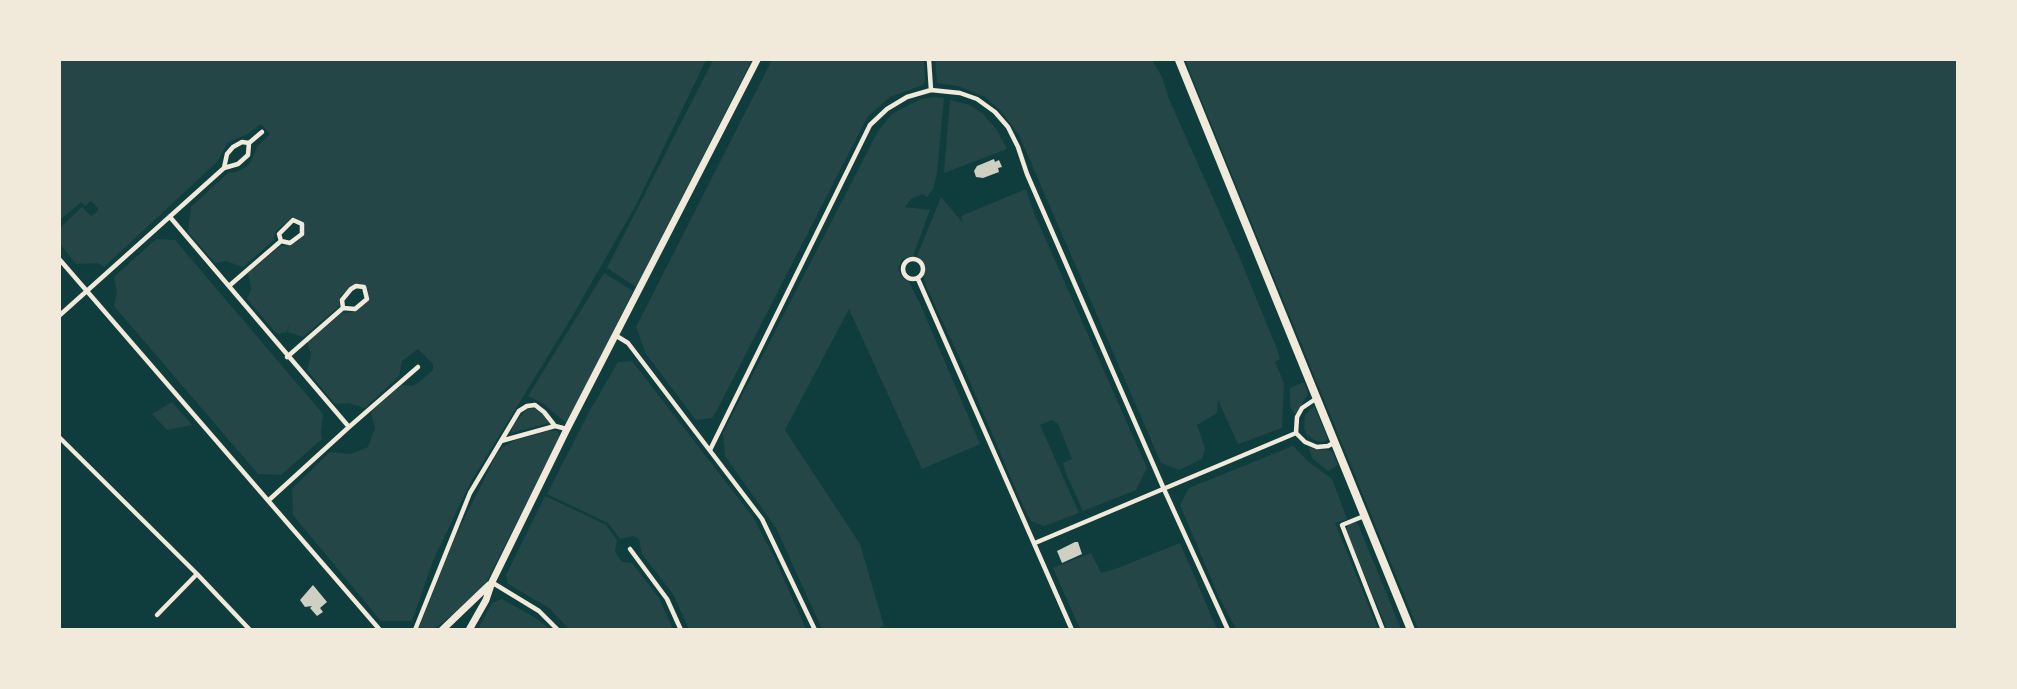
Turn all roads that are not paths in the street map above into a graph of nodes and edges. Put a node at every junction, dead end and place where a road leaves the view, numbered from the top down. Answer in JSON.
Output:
{"nodes":[{"id":1,"x":757,"y":60,"type":"edge"},
{"id":2,"x":929,"y":60,"type":"edge"},
{"id":3,"x":1179,"y":60,"type":"edge"},
{"id":4,"x":930,"y":90,"type":"junction"},
{"id":5,"x":262,"y":132,"type":"dead end"},
{"id":6,"x":249,"y":143,"type":"junction"},
{"id":7,"x":224,"y":168,"type":"junction"},
{"id":8,"x":170,"y":217,"type":"junction"},
{"id":9,"x":281,"y":241,"type":"junction"},
{"id":10,"x":60,"y":260,"type":"edge"},
{"id":11,"x":918,"y":279,"type":"junction"},
{"id":12,"x":229,"y":286,"type":"junction"},
{"id":13,"x":87,"y":292,"type":"junction"},
{"id":14,"x":343,"y":308,"type":"junction"},
{"id":15,"x":60,"y":315,"type":"edge"},
{"id":16,"x":615,"y":335,"type":"junction"},
{"id":17,"x":287,"y":357,"type":"junction"},
{"id":18,"x":418,"y":368,"type":"dead end"},
{"id":19,"x":1317,"y":398,"type":"junction"},
{"id":20,"x":349,"y":426,"type":"junction"},
{"id":21,"x":555,"y":426,"type":"junction"},
{"id":22,"x":566,"y":429,"type":"junction"},
{"id":23,"x":1296,"y":433,"type":"junction"},
{"id":24,"x":60,"y":438,"type":"edge"},
{"id":25,"x":500,"y":441,"type":"junction"},
{"id":26,"x":1336,"y":442,"type":"junction"},
{"id":27,"x":710,"y":450,"type":"junction"},
{"id":28,"x":1163,"y":487,"type":"junction"},
{"id":29,"x":269,"y":500,"type":"junction"},
{"id":30,"x":1364,"y":516,"type":"junction"},
{"id":31,"x":1035,"y":543,"type":"junction"},
{"id":32,"x":630,"y":549,"type":"dead end"},
{"id":33,"x":197,"y":574,"type":"junction"},
{"id":34,"x":492,"y":582,"type":"junction"},
{"id":35,"x":157,"y":615,"type":"dead end"},
{"id":36,"x":250,"y":629,"type":"edge"},
{"id":37,"x":380,"y":629,"type":"edge"},
{"id":38,"x":415,"y":629,"type":"edge"},
{"id":39,"x":442,"y":629,"type":"edge"},
{"id":40,"x":469,"y":629,"type":"edge"},
{"id":41,"x":558,"y":629,"type":"edge"},
{"id":42,"x":681,"y":629,"type":"edge"},
{"id":43,"x":815,"y":629,"type":"edge"},
{"id":44,"x":1072,"y":629,"type":"edge"},
{"id":45,"x":1228,"y":629,"type":"edge"},
{"id":46,"x":1383,"y":629,"type":"edge"},
{"id":47,"x":1411,"y":629,"type":"edge"}],
"edges":[{"from":1,"to":16,"type":"main road"},
{"from":2,"to":4,"type":"street"},
{"from":3,"to":19,"type":"highway"},
{"from":4,"to":27,"type":"street"},
{"from":4,"to":28,"type":"street"},
{"from":5,"to":6,"type":"street"},
{"from":6,"to":7,"type":"street"},
{"from":6,"to":7,"type":"street"},
{"from":7,"to":8,"type":"street"},
{"from":8,"to":12,"type":"street"},
{"from":8,"to":13,"type":"street"},
{"from":9,"to":9,"type":"street"},
{"from":9,"to":12,"type":"street"},
{"from":10,"to":13,"type":"street"},
{"from":11,"to":11,"type":"street"},
{"from":11,"to":31,"type":"street"},
{"from":12,"to":17,"type":"street"},
{"from":13,"to":15,"type":"street"},
{"from":13,"to":29,"type":"street"},
{"from":14,"to":14,"type":"street"},
{"from":14,"to":17,"type":"street"},
{"from":16,"to":22,"type":"main road"},
{"from":16,"to":27,"type":"street"},
{"from":17,"to":20,"type":"street"},
{"from":18,"to":20,"type":"street"},
{"from":19,"to":23,"type":"street"},
{"from":19,"to":26,"type":"highway"},
{"from":20,"to":29,"type":"street"},
{"from":21,"to":22,"type":"street"},
{"from":21,"to":25,"type":"street"},
{"from":21,"to":25,"type":"street"},
{"from":22,"to":34,"type":"main road"},
{"from":23,"to":26,"type":"street"},
{"from":23,"to":28,"type":"street"},
{"from":24,"to":33,"type":"street"},
{"from":25,"to":38,"type":"street"},
{"from":26,"to":30,"type":"highway"},
{"from":27,"to":43,"type":"street"},
{"from":28,"to":31,"type":"street"},
{"from":28,"to":45,"type":"street"},
{"from":29,"to":37,"type":"street"},
{"from":30,"to":46,"type":"street"},
{"from":30,"to":47,"type":"highway"},
{"from":31,"to":44,"type":"street"},
{"from":32,"to":42,"type":"street"},
{"from":33,"to":35,"type":"street"},
{"from":33,"to":36,"type":"street"},
{"from":34,"to":39,"type":"main road"},
{"from":34,"to":40,"type":"main road"},
{"from":34,"to":41,"type":"street"}]}
